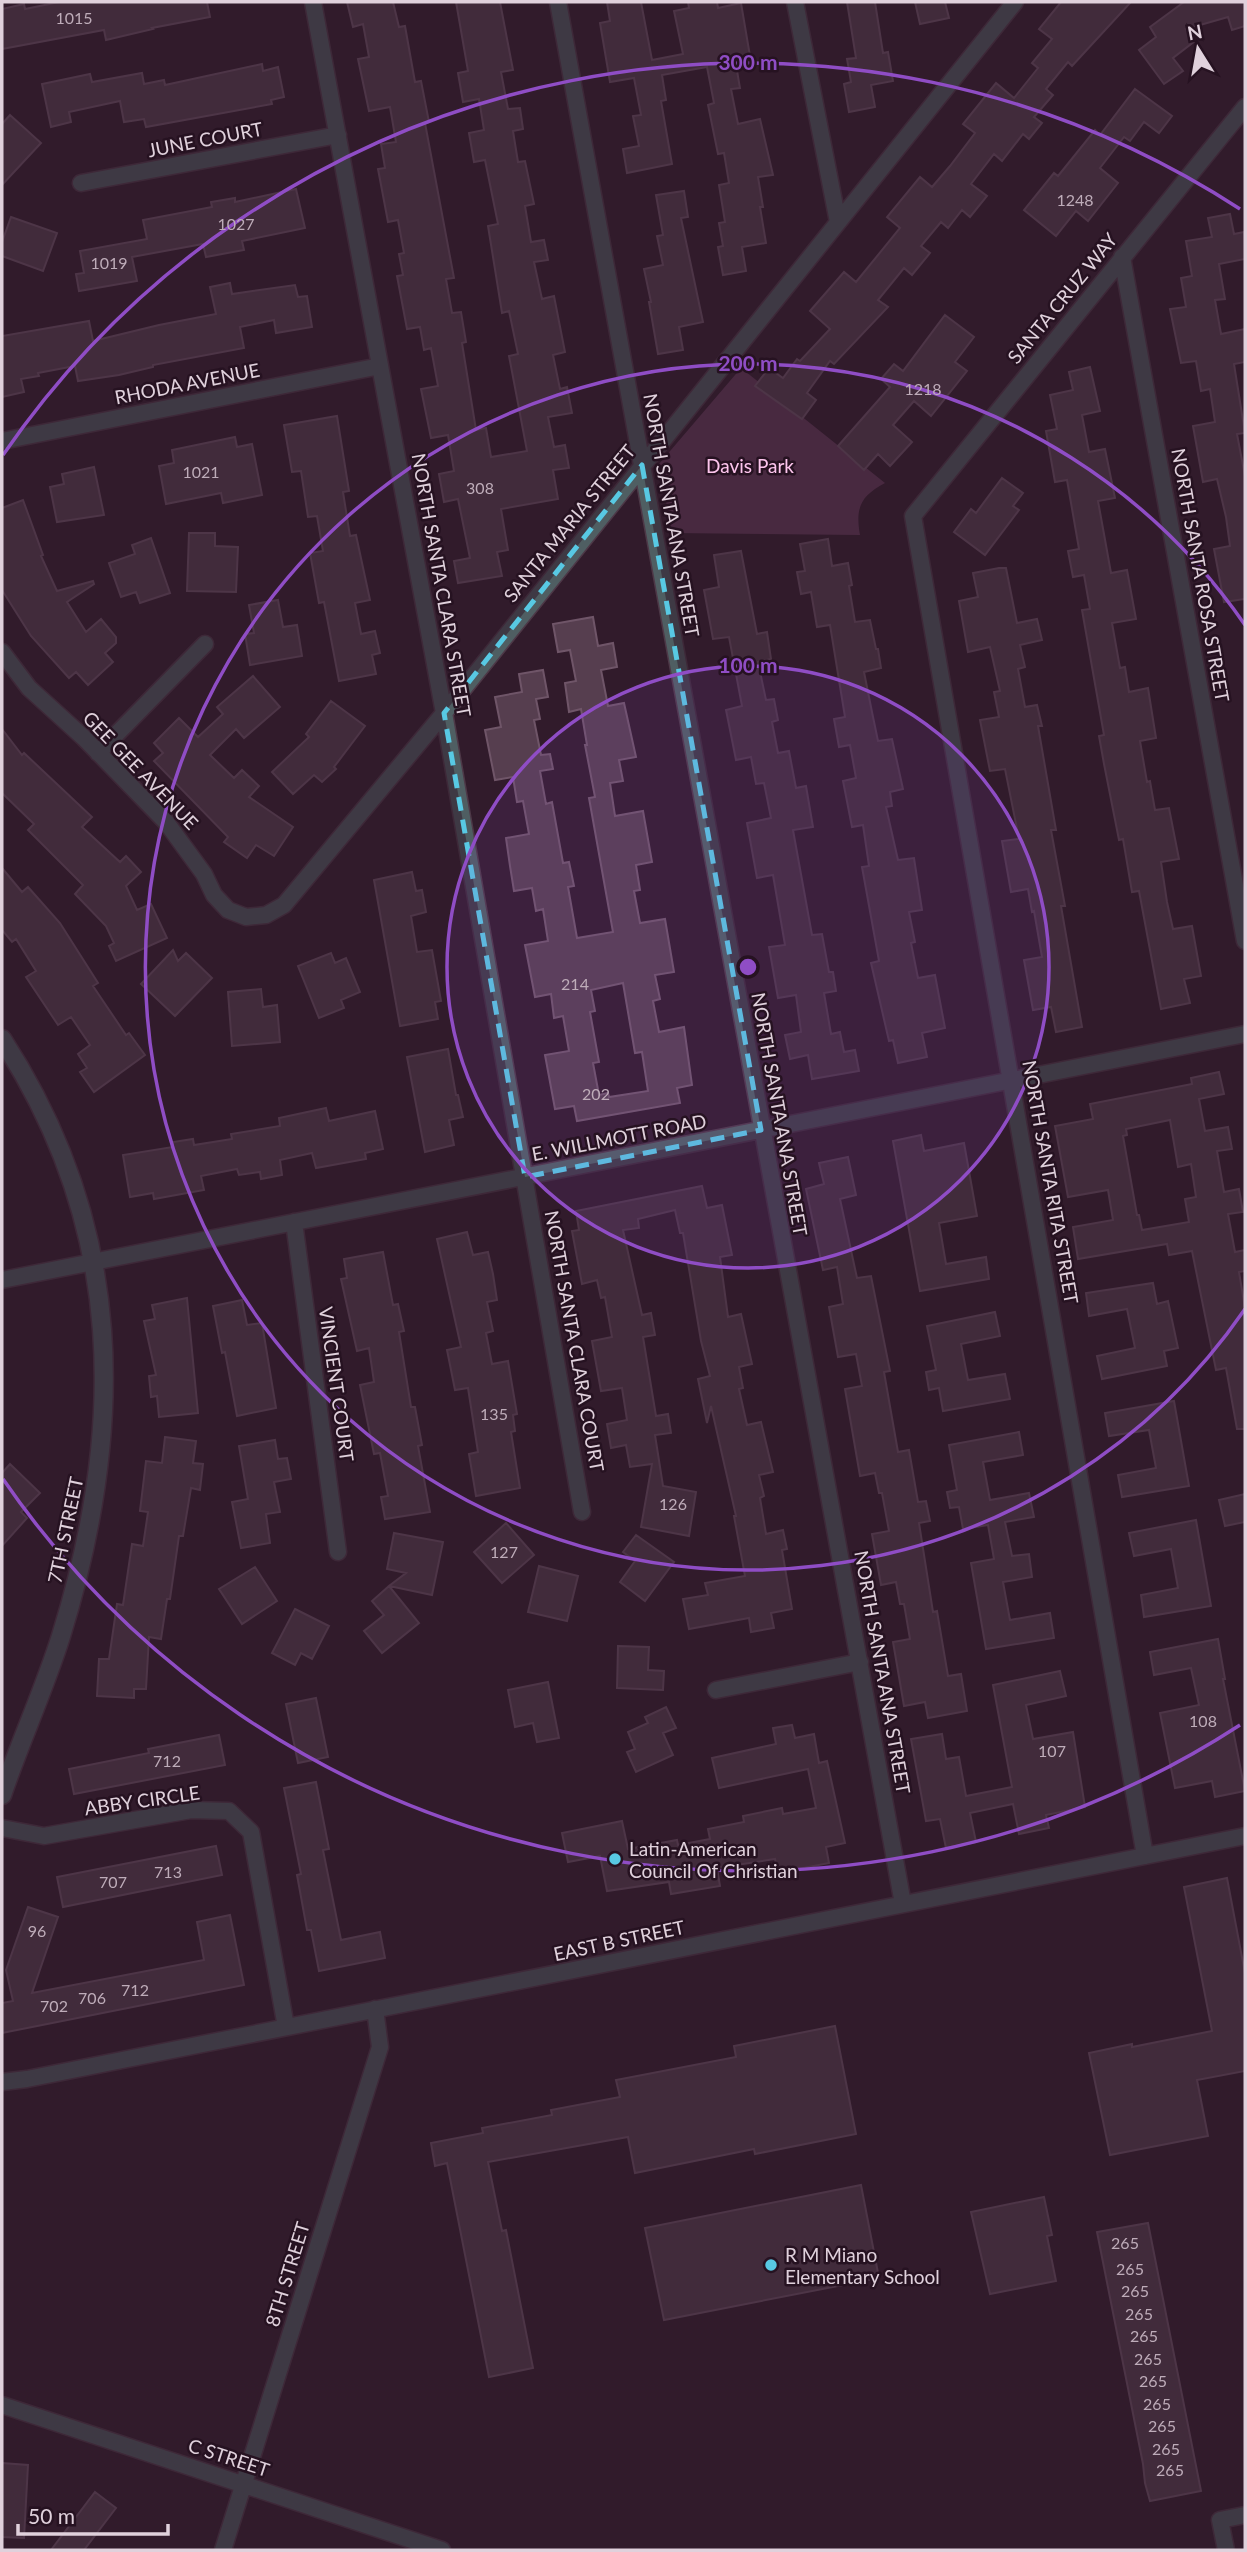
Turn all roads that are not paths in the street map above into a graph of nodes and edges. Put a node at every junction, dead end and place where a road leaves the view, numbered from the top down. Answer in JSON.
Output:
{"nodes":[{"id":1,"x":313,"y":2,"type":"edge"},
{"id":2,"x":558,"y":2,"type":"edge"},
{"id":3,"x":795,"y":2,"type":"edge"},
{"id":4,"x":1015,"y":2,"type":"edge"},
{"id":5,"x":1245,"y":107,"type":"edge"},
{"id":6,"x":338,"y":135,"type":"junction"},
{"id":7,"x":80,"y":183,"type":"dead end"},
{"id":8,"x":838,"y":222,"type":"junction"},
{"id":9,"x":1122,"y":257,"type":"junction"},
{"id":10,"x":380,"y":366,"type":"junction"},
{"id":11,"x":2,"y":441,"type":"edge"},
{"id":12,"x":642,"y":466,"type":"junction"},
{"id":13,"x":913,"y":516,"type":"joint"},
{"id":14,"x":205,"y":644,"type":"dead end"},
{"id":15,"x":2,"y":652,"type":"edge"},
{"id":16,"x":444,"y":713,"type":"junction"},
{"id":17,"x":98,"y":753,"type":"junction"},
{"id":18,"x":246,"y":918,"type":"joint"},
{"id":19,"x":1245,"y":941,"type":"edge"},
{"id":20,"x":1245,"y":1034,"type":"edge"},
{"id":21,"x":2,"y":1039,"type":"edge"},
{"id":22,"x":1012,"y":1080,"type":"junction"},
{"id":23,"x":761,"y":1130,"type":"junction"},
{"id":24,"x":525,"y":1177,"type":"junction"},
{"id":25,"x":293,"y":1222,"type":"junction"},
{"id":26,"x":93,"y":1262,"type":"junction"},
{"id":27,"x":2,"y":1280,"type":"edge"},
{"id":28,"x":582,"y":1512,"type":"dead end"},
{"id":29,"x":338,"y":1552,"type":"dead end"},
{"id":30,"x":860,"y":1662,"type":"junction"},
{"id":31,"x":716,"y":1690,"type":"dead end"},
{"id":32,"x":2,"y":1795,"type":"edge"},
{"id":33,"x":2,"y":1828,"type":"edge"},
{"id":34,"x":1245,"y":1836,"type":"edge"},
{"id":35,"x":1145,"y":1856,"type":"junction"},
{"id":36,"x":903,"y":1903,"type":"junction"},
{"id":37,"x":375,"y":2009,"type":"junction"},
{"id":38,"x":286,"y":2026,"type":"junction"},
{"id":39,"x":2,"y":2082,"type":"edge"},
{"id":40,"x":2,"y":2405,"type":"edge"},
{"id":41,"x":244,"y":2484,"type":"junction"},
{"id":42,"x":1245,"y":2515,"type":"edge"},
{"id":43,"x":223,"y":2550,"type":"edge"},
{"id":44,"x":442,"y":2550,"type":"edge"},
{"id":45,"x":1226,"y":2550,"type":"edge"}],
"edges":[{"from":1,"to":6,"type":"street","name":"NORTH SANTA CLARA STREET"},
{"from":2,"to":12,"type":"street","name":"NORTH SANTA ANA STREET"},
{"from":3,"to":8,"type":"street"},
{"from":4,"to":8,"type":"street","name":"SANTA MARIA STREET"},
{"from":5,"to":9,"type":"street","name":"SANTA CRUZ WAY"},
{"from":6,"to":7,"type":"street","name":"JUNE COURT"},
{"from":6,"to":10,"type":"street","name":"NORTH SANTA CLARA STREET"},
{"from":8,"to":12,"type":"street","name":"SANTA MARIA STREET"},
{"from":9,"to":13,"type":"street","name":"SANTA CRUZ WAY"},
{"from":9,"to":19,"type":"street","name":"NORTH SANTA ROSA STREET"},
{"from":10,"to":11,"type":"street","name":"RHODA AVENUE"},
{"from":10,"to":16,"type":"street","name":"NORTH SANTA CLARA STREET"},
{"from":12,"to":16,"type":"street","name":"SANTA MARIA STREET"},
{"from":12,"to":23,"type":"street","name":"NORTH SANTA ANA STREET"},
{"from":13,"to":22,"type":"street","name":"NORTH SANTA RITA STREET"},
{"from":14,"to":17,"type":"street"},
{"from":15,"to":17,"type":"street","name":"GEE GEE AVENUE"},
{"from":16,"to":18,"type":"street","name":"SANTA MARIA STREET"},
{"from":16,"to":24,"type":"street","name":"NORTH SANTA CLARA STREET"},
{"from":17,"to":18,"type":"street","name":"GEE GEE AVENUE"},
{"from":20,"to":22,"type":"street","name":"E. WILLMOTT ROAD"},
{"from":21,"to":26,"type":"street","name":"7TH STREET"},
{"from":22,"to":23,"type":"street","name":"E. WILLMOTT ROAD"},
{"from":22,"to":35,"type":"street","name":"NORTH SANTA RITA STREET"},
{"from":23,"to":24,"type":"street","name":"E. WILLMOTT ROAD"},
{"from":23,"to":30,"type":"street","name":"NORTH SANTA ANA STREET"},
{"from":24,"to":25,"type":"street","name":"E. WILLMOTT ROAD"},
{"from":24,"to":28,"type":"street","name":"NORTH SANTA CLARA COURT"},
{"from":25,"to":26,"type":"street","name":"E. WILLMOTT ROAD"},
{"from":25,"to":29,"type":"street","name":"VINCIENT COURT"},
{"from":26,"to":27,"type":"street","name":"E. WILLMOTT ROAD"},
{"from":26,"to":32,"type":"street","name":"7TH STREET"},
{"from":30,"to":31,"type":"street"},
{"from":30,"to":36,"type":"street","name":"NORTH SANTA ANA STREET"},
{"from":33,"to":38,"type":"street","name":"ABBY CIRCLE"},
{"from":34,"to":35,"type":"street","name":"EAST B STREET"},
{"from":35,"to":36,"type":"street","name":"EAST B STREET"},
{"from":36,"to":37,"type":"street","name":"EAST B STREET"},
{"from":37,"to":38,"type":"street","name":"EAST B STREET"},
{"from":37,"to":41,"type":"street","name":"8TH STREET"},
{"from":38,"to":39,"type":"street","name":"EAST B STREET"},
{"from":40,"to":41,"type":"street","name":"C STREET"},
{"from":41,"to":43,"type":"street","name":"8TH STREET"},
{"from":41,"to":44,"type":"street","name":"C STREET"},
{"from":42,"to":45,"type":"street"}]}
